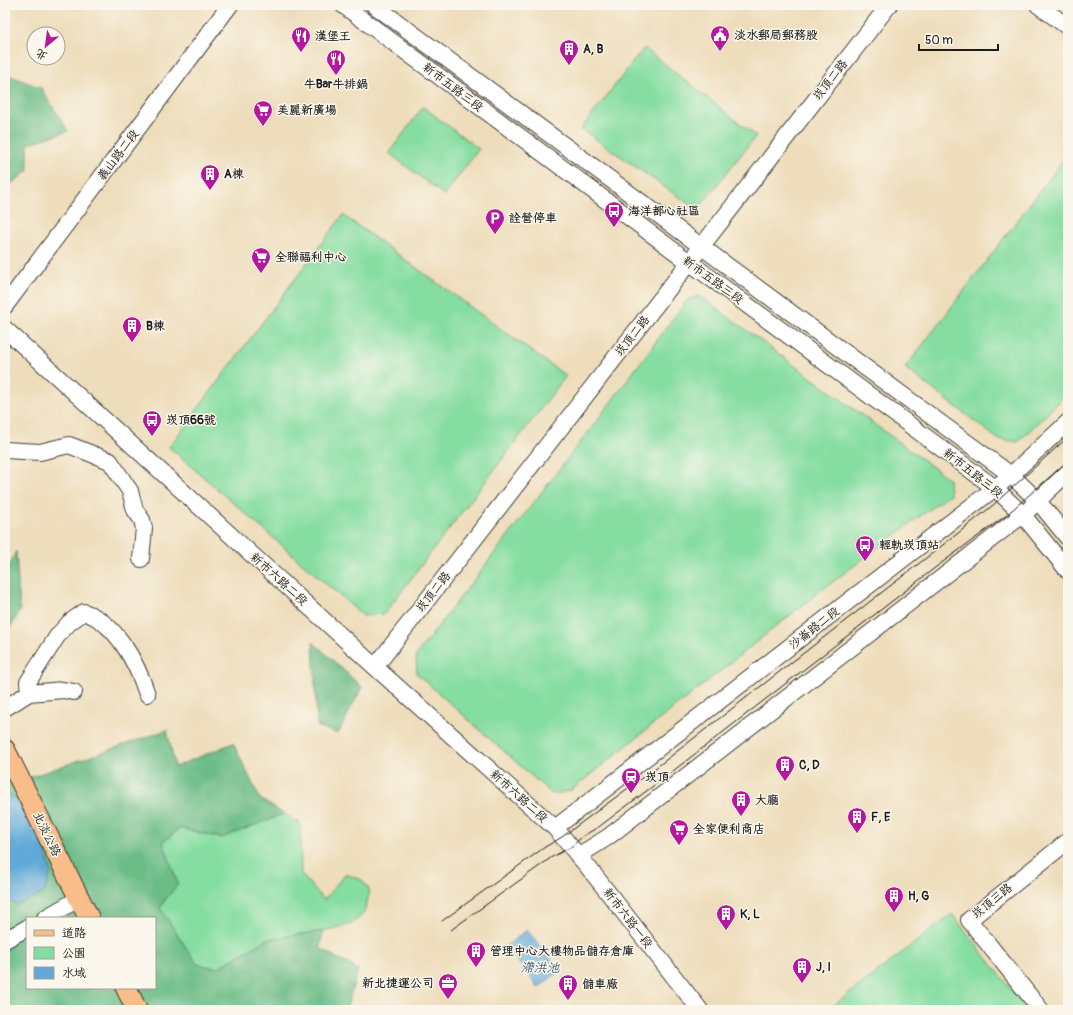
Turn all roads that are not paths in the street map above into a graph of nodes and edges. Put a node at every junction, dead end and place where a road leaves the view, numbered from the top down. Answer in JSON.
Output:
{"nodes":[{"id":1,"x":230,"y":5,"type":"edge"},
{"id":2,"x":343,"y":5,"type":"edge"},
{"id":3,"x":374,"y":5,"type":"edge"},
{"id":4,"x":889,"y":5,"type":"edge"},
{"id":5,"x":1038,"y":5,"type":"edge"},
{"id":6,"x":1068,"y":27,"type":"edge"},
{"id":7,"x":702,"y":246,"type":"junction"},
{"id":8,"x":689,"y":262,"type":"junction"},
{"id":9,"x":5,"y":306,"type":"edge"},
{"id":10,"x":5,"y":329,"type":"edge"},
{"id":11,"x":1068,"y":422,"type":"edge"},
{"id":12,"x":5,"y":450,"type":"edge"},
{"id":13,"x":1068,"y":472,"type":"edge"},
{"id":14,"x":1012,"y":475,"type":"junction"},
{"id":15,"x":995,"y":488,"type":"junction"},
{"id":16,"x":1038,"y":501,"type":"junction"},
{"id":17,"x":1023,"y":515,"type":"junction"},
{"id":18,"x":1068,"y":538,"type":"edge"},
{"id":19,"x":141,"y":559,"type":"dead end"},
{"id":20,"x":1068,"y":571,"type":"edge"},
{"id":21,"x":375,"y":667,"type":"junction"},
{"id":22,"x":74,"y":692,"type":"dead end"},
{"id":23,"x":29,"y":693,"type":"junction"},
{"id":24,"x":147,"y":694,"type":"dead end"},
{"id":25,"x":5,"y":708,"type":"edge"},
{"id":26,"x":5,"y":750,"type":"edge"},
{"id":27,"x":554,"y":828,"type":"junction"},
{"id":28,"x":1068,"y":841,"type":"edge"},
{"id":29,"x":578,"y":856,"type":"junction"},
{"id":30,"x":78,"y":899,"type":"junction"},
{"id":31,"x":47,"y":917,"type":"edge"},
{"id":32,"x":88,"y":917,"type":"edge"},
{"id":33,"x":26,"y":929,"type":"edge"},
{"id":34,"x":5,"y":940,"type":"edge"},
{"id":35,"x":126,"y":989,"type":"edge"},
{"id":36,"x":137,"y":1010,"type":"edge"},
{"id":37,"x":700,"y":1010,"type":"edge"},
{"id":38,"x":1041,"y":1010,"type":"edge"}],
"edges":[{"from":1,"to":9,"type":"street","name":"義山路二段"},
{"from":2,"to":8,"type":"street","name":"新市五路三段"},
{"from":3,"to":7,"type":"street","name":"新市五路三段"},
{"from":4,"to":7,"type":"street","name":"崁頂二路"},
{"from":5,"to":6,"type":"street"},
{"from":7,"to":8,"type":"street","name":"崁頂二路"},
{"from":7,"to":14,"type":"street","name":"新市五路三段"},
{"from":8,"to":15,"type":"street","name":"新市五路三段"},
{"from":8,"to":21,"type":"street","name":"崁頂二路"},
{"from":10,"to":21,"type":"street","name":"新市六路二段"},
{"from":11,"to":14,"type":"street","name":"沙崙路二段"},
{"from":12,"to":19,"type":"street"},
{"from":13,"to":16,"type":"street"},
{"from":14,"to":15,"type":"street","name":"沙崙路二段"},
{"from":14,"to":16,"type":"street","name":"新市五路三段"},
{"from":15,"to":17,"type":"street","name":"新市五路三段"},
{"from":15,"to":27,"type":"street","name":"沙崙路二段"},
{"from":16,"to":17,"type":"street"},
{"from":16,"to":18,"type":"street","name":"新市五路三段"},
{"from":17,"to":20,"type":"street","name":"新市五路三段"},
{"from":17,"to":29,"type":"street"},
{"from":21,"to":27,"type":"street","name":"新市六路二段"},
{"from":22,"to":23,"type":"street"},
{"from":23,"to":24,"type":"street"},
{"from":23,"to":25,"type":"street"},
{"from":26,"to":30,"type":"main road","name":"北淡公路"},
{"from":27,"to":29,"type":"street","name":"新市六路一段"},
{"from":28,"to":38,"type":"street","name":"崁頂三路"},
{"from":29,"to":37,"type":"street","name":"新市六路一段"},
{"from":30,"to":31,"type":"street"},
{"from":30,"to":32,"type":"main road","name":"北淡公路"},
{"from":33,"to":34,"type":"street"},
{"from":35,"to":36,"type":"main road"}]}
